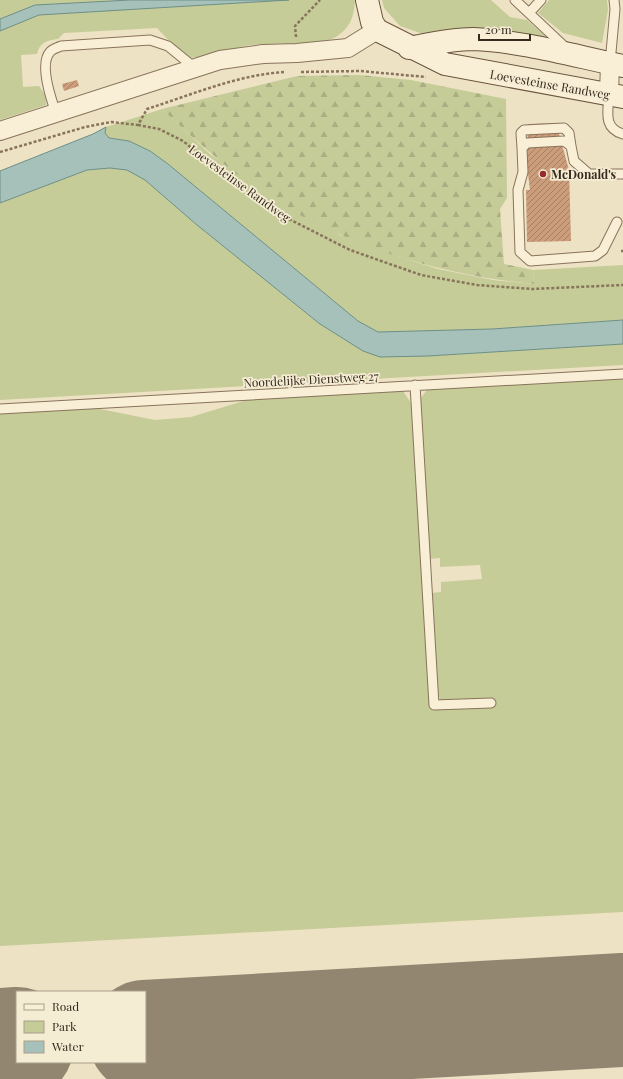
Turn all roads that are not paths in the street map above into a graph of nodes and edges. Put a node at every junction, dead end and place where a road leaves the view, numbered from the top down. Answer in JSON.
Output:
{"nodes":[{"id":1,"x":367,"y":0,"type":"edge"},
{"id":2,"x":515,"y":0,"type":"edge"},
{"id":3,"x":540,"y":0,"type":"edge"},
{"id":4,"x":614,"y":0,"type":"edge"},
{"id":5,"x":529,"y":13,"type":"junction"},
{"id":6,"x":377,"y":30,"type":"junction"},
{"id":7,"x":409,"y":48,"type":"junction"},
{"id":8,"x":574,"y":56,"type":"junction"},
{"id":9,"x":616,"y":64,"type":"edge"},
{"id":10,"x":195,"y":68,"type":"junction"},
{"id":11,"x":616,"y":96,"type":"edge"},
{"id":12,"x":56,"y":113,"type":"junction"},
{"id":13,"x":0,"y":131,"type":"edge"},
{"id":14,"x":623,"y":134,"type":"edge"},
{"id":15,"x":571,"y":146,"type":"junction"},
{"id":16,"x":522,"y":148,"type":"junction"},
{"id":17,"x":623,"y":174,"type":"edge"},
{"id":18,"x":617,"y":222,"type":"dead end"},
{"id":19,"x":623,"y":374,"type":"edge"},
{"id":20,"x":415,"y":386,"type":"junction"},
{"id":21,"x":0,"y":409,"type":"edge"},
{"id":22,"x":491,"y":703,"type":"dead end"}],
"edges":[{"from":1,"to":6,"type":"street"},
{"from":2,"to":5,"type":"lane"},
{"from":3,"to":5,"type":"lane"},
{"from":4,"to":9,"type":"lane"},
{"from":5,"to":8,"type":"lane"},
{"from":6,"to":7,"type":"street","name":"Loevesteinse Randweg"},
{"from":6,"to":10,"type":"street"},
{"from":7,"to":8,"type":"street"},
{"from":7,"to":11,"type":"street","name":"Loevesteinse Randweg"},
{"from":8,"to":9,"type":"street"},
{"from":9,"to":11,"type":"street"},
{"from":10,"to":12,"type":"street"},
{"from":10,"to":12,"type":"lane"},
{"from":11,"to":14,"type":"lane"},
{"from":12,"to":13,"type":"street"},
{"from":15,"to":16,"type":"lane"},
{"from":15,"to":16,"type":"lane"},
{"from":15,"to":17,"type":"lane"},
{"from":16,"to":18,"type":"lane"},
{"from":19,"to":20,"type":"lane","name":"Noordelijke Dienstweg 27"},
{"from":20,"to":21,"type":"lane","name":"Noordelijke Dienstweg 27"},
{"from":20,"to":22,"type":"lane"}]}
